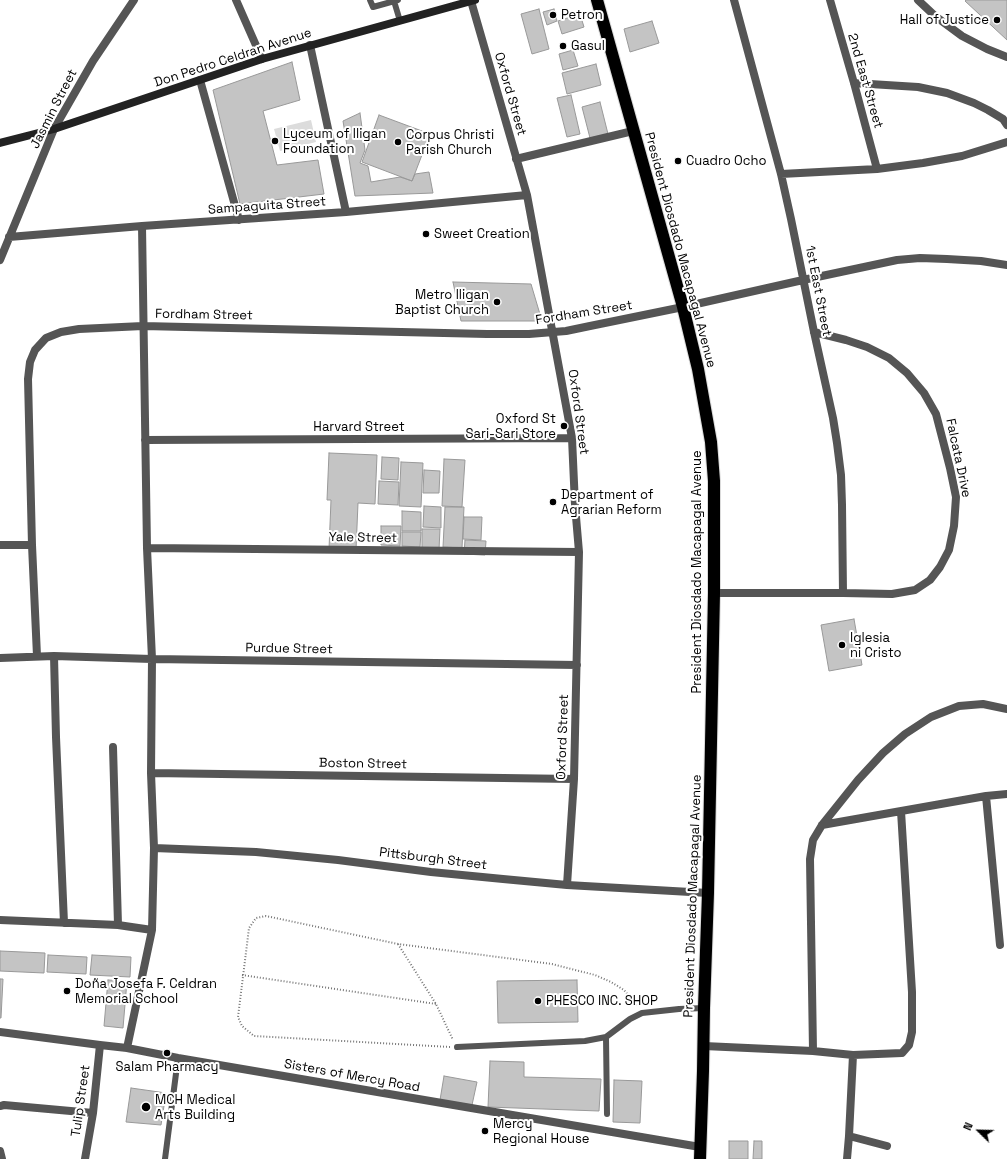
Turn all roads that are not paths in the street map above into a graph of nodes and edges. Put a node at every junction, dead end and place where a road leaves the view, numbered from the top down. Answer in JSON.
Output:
{"nodes":[{"id":1,"x":134,"y":0,"type":"edge"},
{"id":2,"x":236,"y":0,"type":"edge"},
{"id":3,"x":370,"y":0,"type":"edge"},
{"id":4,"x":396,"y":0,"type":"edge"},
{"id":5,"x":597,"y":0,"type":"edge"},
{"id":6,"x":734,"y":0,"type":"edge"},
{"id":7,"x":830,"y":0,"type":"edge"},
{"id":8,"x":918,"y":0,"type":"edge"},
{"id":9,"x":473,"y":1,"type":"edge"},
{"id":10,"x":400,"y":21,"type":"junction"},
{"id":11,"x":310,"y":45,"type":"junction"},
{"id":12,"x":1007,"y":57,"type":"edge"},
{"id":13,"x":262,"y":59,"type":"junction"},
{"id":14,"x":200,"y":80,"type":"junction"},
{"id":15,"x":854,"y":83,"type":"junction"},
{"id":16,"x":1007,"y":125,"type":"edge"},
{"id":17,"x":54,"y":129,"type":"junction"},
{"id":18,"x":633,"y":131,"type":"junction"},
{"id":19,"x":1007,"y":142,"type":"edge"},
{"id":20,"x":0,"y":143,"type":"edge"},
{"id":21,"x":516,"y":159,"type":"junction"},
{"id":22,"x":877,"y":169,"type":"junction"},
{"id":23,"x":781,"y":174,"type":"junction"},
{"id":24,"x":527,"y":195,"type":"junction"},
{"id":25,"x":346,"y":212,"type":"junction"},
{"id":26,"x":239,"y":220,"type":"junction"},
{"id":27,"x":142,"y":226,"type":"junction"},
{"id":28,"x":9,"y":237,"type":"junction"},
{"id":29,"x":0,"y":260,"type":"edge"},
{"id":30,"x":1007,"y":265,"type":"edge"},
{"id":31,"x":803,"y":280,"type":"junction"},
{"id":32,"x":683,"y":307,"type":"junction"},
{"id":33,"x":143,"y":326,"type":"junction"},
{"id":34,"x":552,"y":332,"type":"junction"},
{"id":35,"x":814,"y":332,"type":"junction"},
{"id":36,"x":572,"y":438,"type":"junction"},
{"id":37,"x":145,"y":440,"type":"junction"},
{"id":38,"x":0,"y":544,"type":"edge"},
{"id":39,"x":32,"y":545,"type":"junction"},
{"id":40,"x":147,"y":548,"type":"junction"},
{"id":41,"x":579,"y":552,"type":"junction"},
{"id":42,"x":714,"y":593,"type":"junction"},
{"id":43,"x":843,"y":593,"type":"junction"},
{"id":44,"x":37,"y":656,"type":"junction"},
{"id":45,"x":54,"y":656,"type":"junction"},
{"id":46,"x":0,"y":658,"type":"edge"},
{"id":47,"x":152,"y":659,"type":"junction"},
{"id":48,"x":577,"y":665,"type":"junction"},
{"id":49,"x":1007,"y":709,"type":"edge"},
{"id":50,"x":112,"y":747,"type":"dead end"},
{"id":51,"x":152,"y":773,"type":"junction"},
{"id":52,"x":574,"y":779,"type":"junction"},
{"id":53,"x":1007,"y":794,"type":"edge"},
{"id":54,"x":986,"y":796,"type":"junction"},
{"id":55,"x":901,"y":811,"type":"junction"},
{"id":56,"x":822,"y":825,"type":"junction"},
{"id":57,"x":154,"y":848,"type":"junction"},
{"id":58,"x":567,"y":885,"type":"junction"},
{"id":59,"x":708,"y":893,"type":"junction"},
{"id":60,"x":0,"y":920,"type":"edge"},
{"id":61,"x":64,"y":923,"type":"junction"},
{"id":62,"x":118,"y":925,"type":"junction"},
{"id":63,"x":152,"y":930,"type":"junction"},
{"id":64,"x":1000,"y":945,"type":"dead end"},
{"id":65,"x":704,"y":1008,"type":"junction"},
{"id":66,"x":0,"y":1032,"type":"edge"},
{"id":67,"x":606,"y":1038,"type":"junction"},
{"id":68,"x":100,"y":1045,"type":"junction"},
{"id":69,"x":704,"y":1046,"type":"junction"},
{"id":70,"x":457,"y":1047,"type":"road end"},
{"id":71,"x":127,"y":1048,"type":"junction"},
{"id":72,"x":813,"y":1051,"type":"junction"},
{"id":73,"x":853,"y":1055,"type":"junction"},
{"id":74,"x":178,"y":1058,"type":"junction"},
{"id":75,"x":0,"y":1106,"type":"edge"},
{"id":76,"x":93,"y":1113,"type":"junction"},
{"id":77,"x":607,"y":1114,"type":"dead end"},
{"id":78,"x":850,"y":1136,"type":"junction"},
{"id":79,"x":887,"y":1146,"type":"dead end"},
{"id":80,"x":0,"y":1151,"type":"edge"},
{"id":81,"x":700,"y":1153,"type":"edge"},
{"id":82,"x":2,"y":1159,"type":"edge"},
{"id":83,"x":85,"y":1159,"type":"edge"},
{"id":84,"x":164,"y":1159,"type":"edge"},
{"id":85,"x":847,"y":1159,"type":"edge"}],
"edges":[{"from":1,"to":17,"type":"street","name":"Jasmin Street"},
{"from":2,"to":13,"type":"street"},
{"from":3,"to":4,"type":"lane"},
{"from":4,"to":10,"type":"lane"},
{"from":5,"to":18,"type":"highway","name":"President Diosdado Macapagal Avenue"},
{"from":6,"to":23,"type":"street","name":"1st East Street"},
{"from":7,"to":15,"type":"street","name":"2nd East Street"},
{"from":8,"to":12,"type":"street"},
{"from":9,"to":10,"type":"main road","name":"Don Pedro Celdran Avenue"},
{"from":9,"to":21,"type":"street","name":"Oxford Street"},
{"from":10,"to":11,"type":"main road","name":"Don Pedro Celdran Avenue"},
{"from":11,"to":13,"type":"main road","name":"Don Pedro Celdran Avenue"},
{"from":11,"to":25,"type":"street"},
{"from":13,"to":14,"type":"main road","name":"Don Pedro Celdran Avenue"},
{"from":14,"to":17,"type":"main road","name":"Don Pedro Celdran Avenue"},
{"from":14,"to":26,"type":"street"},
{"from":15,"to":16,"type":"street"},
{"from":15,"to":22,"type":"street","name":"2nd East Street"},
{"from":17,"to":20,"type":"main road","name":"Don Pedro Celdran Avenue"},
{"from":17,"to":28,"type":"street","name":"Jasmin Street"},
{"from":18,"to":21,"type":"street"},
{"from":18,"to":32,"type":"highway","name":"President Diosdado Macapagal Avenue"},
{"from":19,"to":22,"type":"street"},
{"from":21,"to":24,"type":"street","name":"Oxford Street"},
{"from":22,"to":23,"type":"street"},
{"from":23,"to":31,"type":"street","name":"1st East Street"},
{"from":24,"to":25,"type":"street","name":"Sampaguita Street"},
{"from":24,"to":34,"type":"street","name":"Oxford Street"},
{"from":25,"to":26,"type":"street","name":"Sampaguita Street"},
{"from":26,"to":27,"type":"street","name":"Sampaguita Street"},
{"from":27,"to":28,"type":"street","name":"Sampaguita Street"},
{"from":27,"to":33,"type":"street"},
{"from":28,"to":29,"type":"street","name":"Jasmin Street"},
{"from":30,"to":31,"type":"street","name":"Fordham Street"},
{"from":31,"to":32,"type":"street","name":"Fordham Street"},
{"from":31,"to":35,"type":"street","name":"1st East Street"},
{"from":32,"to":34,"type":"street","name":"Fordham Street"},
{"from":32,"to":42,"type":"highway","name":"President Diosdado Macapagal Avenue"},
{"from":33,"to":34,"type":"street","name":"Fordham Street"},
{"from":33,"to":37,"type":"street"},
{"from":33,"to":39,"type":"street","name":"Fordham Street"},
{"from":34,"to":36,"type":"street","name":"Oxford Street"},
{"from":35,"to":43,"type":"street","name":"1st East Street"},
{"from":35,"to":43,"type":"street","name":"Falcata Drive"},
{"from":36,"to":37,"type":"street","name":"Harvard Street"},
{"from":36,"to":41,"type":"street","name":"Oxford Street"},
{"from":37,"to":40,"type":"street"},
{"from":38,"to":39,"type":"street"},
{"from":39,"to":44,"type":"street","name":"Fordham Street"},
{"from":40,"to":41,"type":"street","name":"Yale Street"},
{"from":40,"to":47,"type":"street"},
{"from":41,"to":48,"type":"street","name":"Oxford Street"},
{"from":42,"to":43,"type":"street","name":"Falcata Drive"},
{"from":42,"to":59,"type":"highway","name":"President Diosdado Macapagal Avenue"},
{"from":44,"to":45,"type":"street","name":"Purdue Street"},
{"from":44,"to":46,"type":"street","name":"Purdue Street"},
{"from":45,"to":47,"type":"street","name":"Purdue Street"},
{"from":45,"to":61,"type":"street"},
{"from":47,"to":48,"type":"street","name":"Purdue Street"},
{"from":47,"to":51,"type":"street"},
{"from":48,"to":52,"type":"street","name":"Oxford Street"},
{"from":49,"to":56,"type":"street"},
{"from":50,"to":62,"type":"street"},
{"from":51,"to":52,"type":"street","name":"Boston Street"},
{"from":51,"to":57,"type":"street"},
{"from":52,"to":58,"type":"street","name":"Oxford Street"},
{"from":53,"to":54,"type":"street"},
{"from":54,"to":55,"type":"street"},
{"from":54,"to":64,"type":"street"},
{"from":55,"to":56,"type":"street"},
{"from":55,"to":73,"type":"street"},
{"from":56,"to":72,"type":"street"},
{"from":57,"to":58,"type":"street","name":"Pittsburgh Street"},
{"from":57,"to":63,"type":"street"},
{"from":58,"to":59,"type":"street","name":"Pittsburgh Street"},
{"from":59,"to":65,"type":"highway","name":"President Diosdado Macapagal Avenue"},
{"from":60,"to":61,"type":"street"},
{"from":61,"to":62,"type":"street"},
{"from":62,"to":63,"type":"street"},
{"from":63,"to":71,"type":"street"},
{"from":65,"to":67,"type":"lane"},
{"from":65,"to":69,"type":"highway","name":"President Diosdado Macapagal Avenue"},
{"from":66,"to":68,"type":"street","name":"Sisters of Mercy Road"},
{"from":67,"to":70,"type":"lane"},
{"from":67,"to":77,"type":"lane"},
{"from":68,"to":71,"type":"street","name":"Sisters of Mercy Road"},
{"from":68,"to":76,"type":"street","name":"Tulip Street"},
{"from":69,"to":72,"type":"street"},
{"from":69,"to":81,"type":"highway","name":"President Diosdado Macapagal Avenue"},
{"from":71,"to":74,"type":"street","name":"Sisters of Mercy Road"},
{"from":72,"to":73,"type":"street"},
{"from":73,"to":78,"type":"street"},
{"from":74,"to":81,"type":"street","name":"Sisters of Mercy Road"},
{"from":74,"to":84,"type":"lane"},
{"from":75,"to":76,"type":"street"},
{"from":76,"to":83,"type":"street","name":"Tulip Street"},
{"from":78,"to":79,"type":"street"},
{"from":78,"to":85,"type":"street"},
{"from":80,"to":82,"type":"street"}]}
